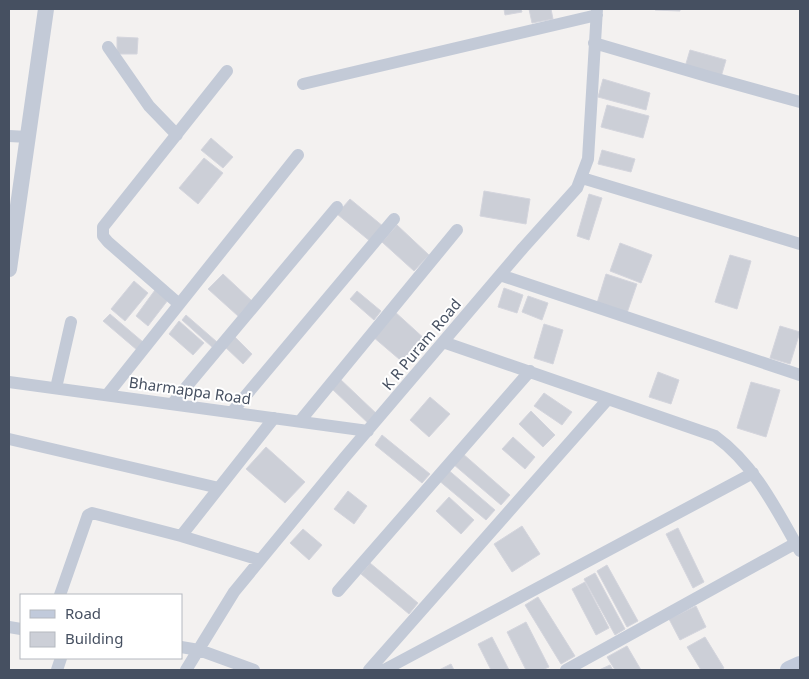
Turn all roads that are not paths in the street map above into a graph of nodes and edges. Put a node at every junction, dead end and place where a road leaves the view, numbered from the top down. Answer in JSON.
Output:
{"nodes":[{"id":1,"x":46,"y":9,"type":"edge"},
{"id":2,"x":597,"y":12,"type":"edge"},
{"id":3,"x":594,"y":43,"type":"junction"},
{"id":4,"x":108,"y":47,"type":"dead end"},
{"id":5,"x":227,"y":72,"type":"dead end"},
{"id":6,"x":302,"y":84,"type":"dead end"},
{"id":7,"x":800,"y":102,"type":"edge"},
{"id":8,"x":177,"y":134,"type":"junction"},
{"id":9,"x":9,"y":136,"type":"edge"},
{"id":10,"x":28,"y":137,"type":"junction"},
{"id":11,"x":298,"y":155,"type":"dead end"},
{"id":12,"x":582,"y":178,"type":"junction"},
{"id":13,"x":337,"y":207,"type":"dead end"},
{"id":14,"x":394,"y":219,"type":"dead end"},
{"id":15,"x":457,"y":230,"type":"dead end"},
{"id":16,"x":800,"y":244,"type":"edge"},
{"id":17,"x":9,"y":269,"type":"edge"},
{"id":18,"x":500,"y":275,"type":"junction"},
{"id":19,"x":179,"y":304,"type":"junction"},
{"id":20,"x":71,"y":322,"type":"dead end"},
{"id":21,"x":443,"y":342,"type":"junction"},
{"id":22,"x":530,"y":372,"type":"junction"},
{"id":23,"x":800,"y":375,"type":"edge"},
{"id":24,"x":9,"y":382,"type":"edge"},
{"id":25,"x":56,"y":388,"type":"junction"},
{"id":26,"x":106,"y":395,"type":"junction"},
{"id":27,"x":608,"y":399,"type":"junction"},
{"id":28,"x":172,"y":404,"type":"junction"},
{"id":29,"x":232,"y":412,"type":"junction"},
{"id":30,"x":274,"y":418,"type":"junction"},
{"id":31,"x":300,"y":421,"type":"junction"},
{"id":32,"x":368,"y":431,"type":"junction"},
{"id":33,"x":9,"y":439,"type":"edge"},
{"id":34,"x":753,"y":473,"type":"junction"},
{"id":35,"x":219,"y":488,"type":"junction"},
{"id":36,"x":181,"y":536,"type":"junction"},
{"id":37,"x":798,"y":547,"type":"edge"},
{"id":38,"x":260,"y":560,"type":"junction"},
{"id":39,"x":338,"y":591,"type":"dead end"},
{"id":40,"x":60,"y":594,"type":"edge"},
{"id":41,"x":182,"y":647,"type":"edge"},
{"id":42,"x":199,"y":650,"type":"junction"},
{"id":43,"x":800,"y":665,"type":"edge"},
{"id":44,"x":186,"y":670,"type":"edge"},
{"id":45,"x":254,"y":670,"type":"edge"},
{"id":46,"x":369,"y":670,"type":"edge"},
{"id":47,"x":384,"y":670,"type":"edge"},
{"id":48,"x":566,"y":670,"type":"edge"},
{"id":49,"x":789,"y":670,"type":"edge"}],
"edges":[{"from":1,"to":10,"type":"street"},
{"from":2,"to":3,"type":"street","name":"K R Puram Road"},
{"from":2,"to":6,"type":"street"},
{"from":3,"to":7,"type":"street"},
{"from":3,"to":12,"type":"street","name":"K R Puram Road"},
{"from":4,"to":8,"type":"street"},
{"from":5,"to":8,"type":"street"},
{"from":8,"to":19,"type":"street"},
{"from":9,"to":10,"type":"street"},
{"from":10,"to":17,"type":"street"},
{"from":11,"to":19,"type":"street"},
{"from":12,"to":16,"type":"street"},
{"from":12,"to":18,"type":"street","name":"K R Puram Road"},
{"from":13,"to":28,"type":"street"},
{"from":14,"to":29,"type":"street"},
{"from":15,"to":31,"type":"street"},
{"from":18,"to":21,"type":"street","name":"K R Puram Road"},
{"from":18,"to":23,"type":"street"},
{"from":19,"to":26,"type":"street"},
{"from":20,"to":25,"type":"street"},
{"from":21,"to":22,"type":"street"},
{"from":21,"to":32,"type":"street","name":"K R Puram Road"},
{"from":22,"to":27,"type":"street"},
{"from":22,"to":39,"type":"street"},
{"from":24,"to":25,"type":"street","name":"Bharmappa Road"},
{"from":25,"to":26,"type":"street","name":"Bharmappa Road"},
{"from":26,"to":28,"type":"street","name":"Bharmappa Road"},
{"from":27,"to":34,"type":"street"},
{"from":27,"to":46,"type":"street"},
{"from":28,"to":29,"type":"street","name":"Bharmappa Road"},
{"from":29,"to":30,"type":"street","name":"Bharmappa Road"},
{"from":30,"to":31,"type":"street","name":"Bharmappa Road"},
{"from":30,"to":35,"type":"street"},
{"from":31,"to":32,"type":"street","name":"Bharmappa Road"},
{"from":32,"to":38,"type":"street","name":"K R Puram Road"},
{"from":33,"to":35,"type":"street"},
{"from":34,"to":37,"type":"street"},
{"from":34,"to":47,"type":"street"},
{"from":35,"to":36,"type":"street"},
{"from":36,"to":38,"type":"street"},
{"from":36,"to":40,"type":"street"},
{"from":37,"to":48,"type":"street"},
{"from":38,"to":42,"type":"street","name":"K R Puram Road"},
{"from":41,"to":42,"type":"street"},
{"from":42,"to":44,"type":"street","name":"K R Puram Road"},
{"from":42,"to":45,"type":"street"},
{"from":43,"to":49,"type":"main road"}]}
